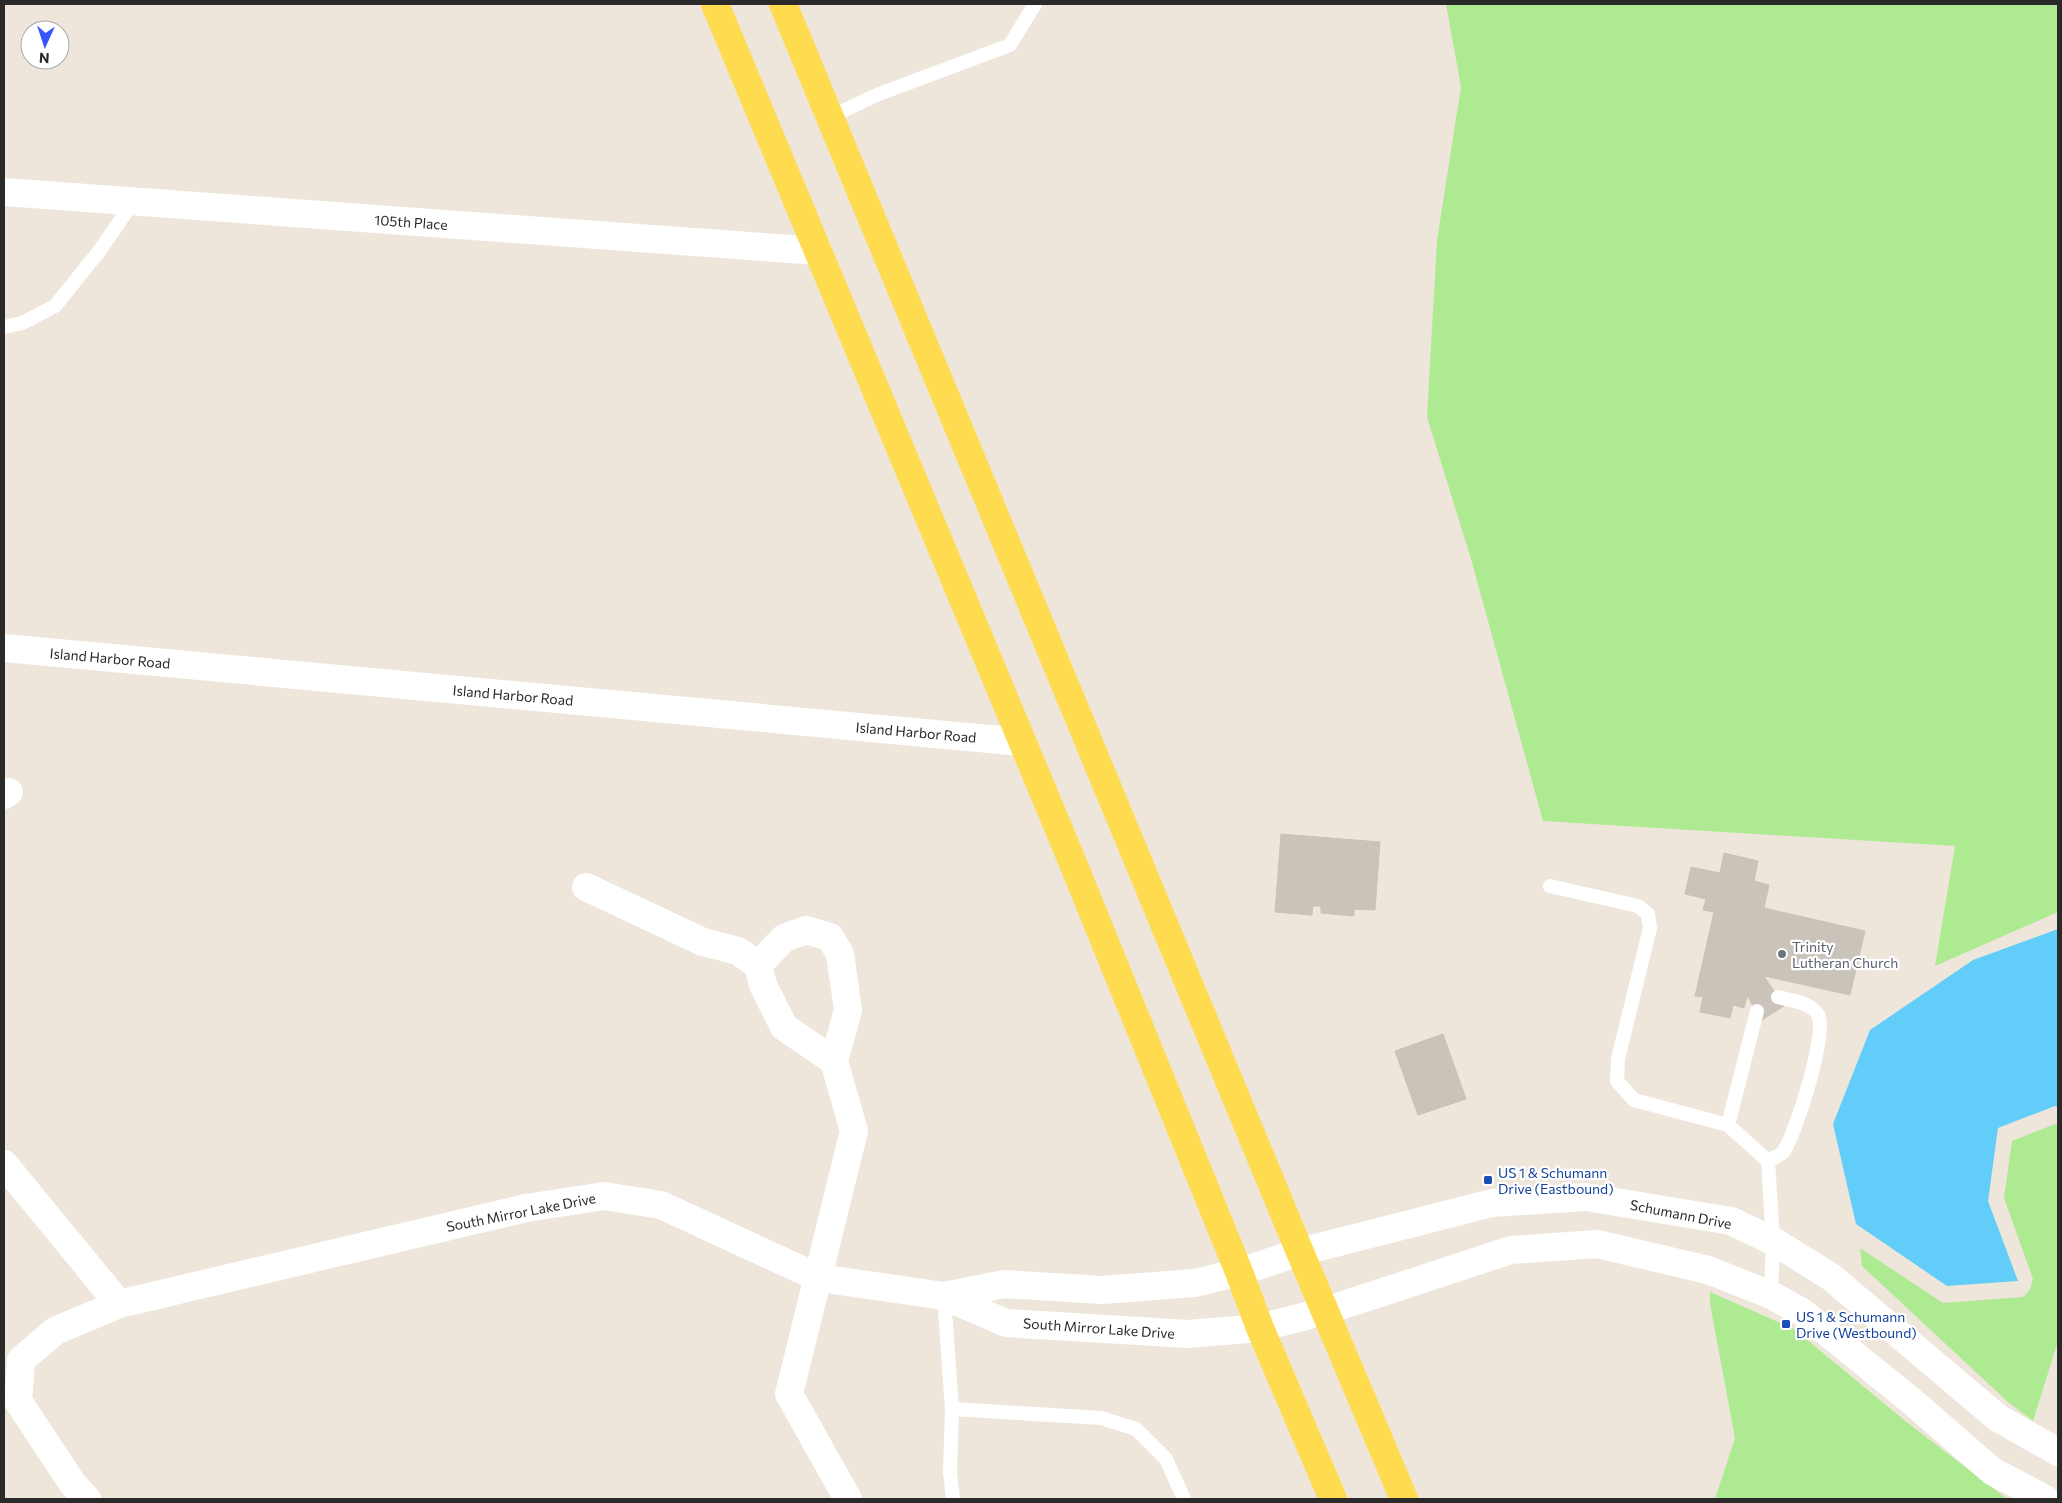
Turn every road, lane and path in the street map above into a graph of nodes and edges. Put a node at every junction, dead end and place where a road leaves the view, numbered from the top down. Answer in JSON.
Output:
{"nodes":[{"id":1,"x":715,"y":4,"type":"edge"},
{"id":2,"x":784,"y":4,"type":"edge"},
{"id":3,"x":1035,"y":4,"type":"edge"},
{"id":4,"x":830,"y":117,"type":"junction"},
{"id":5,"x":4,"y":192,"type":"edge"},
{"id":6,"x":133,"y":202,"type":"junction"},
{"id":7,"x":818,"y":251,"type":"junction"},
{"id":8,"x":4,"y":327,"type":"edge"},
{"id":9,"x":4,"y":648,"type":"edge"},
{"id":10,"x":1022,"y":742,"type":"junction"},
{"id":11,"x":1550,"y":886,"type":"dead end"},
{"id":12,"x":586,"y":887,"type":"dead end"},
{"id":13,"x":758,"y":965,"type":"junction"},
{"id":14,"x":1778,"y":997,"type":"dead end"},
{"id":15,"x":1757,"y":1011,"type":"dead end"},
{"id":16,"x":834,"y":1061,"type":"junction"},
{"id":17,"x":1728,"y":1125,"type":"junction"},
{"id":18,"x":1768,"y":1161,"type":"junction"},
{"id":19,"x":4,"y":1164,"type":"edge"},
{"id":20,"x":1773,"y":1242,"type":"junction"},
{"id":21,"x":1300,"y":1252,"type":"junction"},
{"id":22,"x":1240,"y":1272,"type":"junction"},
{"id":23,"x":819,"y":1278,"type":"junction"},
{"id":24,"x":1771,"y":1294,"type":"junction"},
{"id":25,"x":944,"y":1296,"type":"junction"},
{"id":26,"x":119,"y":1304,"type":"junction"},
{"id":27,"x":1325,"y":1311,"type":"junction"},
{"id":28,"x":1260,"y":1328,"type":"junction"},
{"id":29,"x":952,"y":1409,"type":"junction"},
{"id":30,"x":2058,"y":1452,"type":"edge"},
{"id":31,"x":87,"y":1499,"type":"edge"},
{"id":32,"x":848,"y":1499,"type":"edge"},
{"id":33,"x":953,"y":1499,"type":"edge"},
{"id":34,"x":1184,"y":1499,"type":"edge"},
{"id":35,"x":1333,"y":1499,"type":"edge"},
{"id":36,"x":1404,"y":1499,"type":"edge"},
{"id":37,"x":2045,"y":1499,"type":"edge"}],
"edges":[{"from":1,"to":7,"type":"main road"},
{"from":2,"to":4,"type":"main road"},
{"from":3,"to":4,"type":"lane"},
{"from":4,"to":21,"type":"main road"},
{"from":5,"to":6,"type":"street","name":"105th Place"},
{"from":6,"to":7,"type":"street","name":"105th Place"},
{"from":6,"to":8,"type":"lane"},
{"from":7,"to":10,"type":"main road"},
{"from":9,"to":10,"type":"street","name":"Island Harbor Road"},
{"from":10,"to":22,"type":"main road"},
{"from":11,"to":17,"type":"lane"},
{"from":12,"to":13,"type":"street"},
{"from":13,"to":16,"type":"street"},
{"from":13,"to":16,"type":"street"},
{"from":14,"to":18,"type":"lane"},
{"from":15,"to":17,"type":"lane"},
{"from":16,"to":23,"type":"street"},
{"from":17,"to":18,"type":"lane"},
{"from":18,"to":20,"type":"lane"},
{"from":19,"to":26,"type":"street"},
{"from":20,"to":21,"type":"street","name":"Schumann Drive"},
{"from":20,"to":24,"type":"lane"},
{"from":20,"to":30,"type":"street","name":"Schumann Drive"},
{"from":21,"to":22,"type":"street","name":"Schumann Drive"},
{"from":21,"to":27,"type":"main road"},
{"from":22,"to":25,"type":"street","name":"South Mirror Lake Drive"},
{"from":22,"to":28,"type":"main road"},
{"from":23,"to":25,"type":"street","name":"South Mirror Lake Drive"},
{"from":23,"to":26,"type":"street","name":"South Mirror Lake Drive"},
{"from":23,"to":32,"type":"street"},
{"from":24,"to":27,"type":"street"},
{"from":24,"to":37,"type":"street"},
{"from":25,"to":28,"type":"street","name":"South Mirror Lake Drive"},
{"from":25,"to":29,"type":"lane"},
{"from":26,"to":31,"type":"street","name":"South Mirror Lake Drive"},
{"from":27,"to":28,"type":"street"},
{"from":27,"to":36,"type":"main road"},
{"from":28,"to":35,"type":"main road"},
{"from":29,"to":33,"type":"lane"},
{"from":29,"to":34,"type":"lane"}]}
